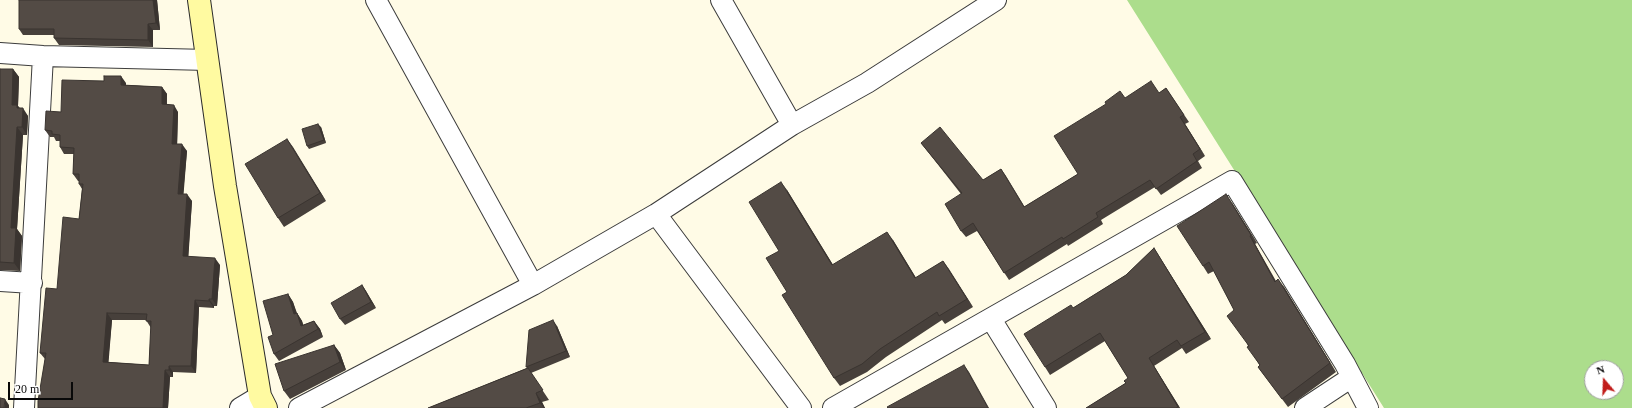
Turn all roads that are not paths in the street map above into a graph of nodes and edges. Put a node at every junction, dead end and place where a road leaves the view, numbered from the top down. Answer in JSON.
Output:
{"nodes":[{"id":1,"x":199,"y":0,"type":"edge"},
{"id":2,"x":376,"y":0,"type":"edge"},
{"id":3,"x":721,"y":0,"type":"edge"},
{"id":4,"x":996,"y":0,"type":"edge"},
{"id":5,"x":0,"y":54,"type":"edge"},
{"id":6,"x":43,"y":56,"type":"junction"},
{"id":7,"x":208,"y":60,"type":"junction"},
{"id":8,"x":792,"y":125,"type":"junction"},
{"id":9,"x":656,"y":214,"type":"junction"},
{"id":10,"x":0,"y":281,"type":"edge"},
{"id":11,"x":32,"y":283,"type":"junction"},
{"id":12,"x":533,"y":285,"type":"junction"},
{"id":13,"x":991,"y":319,"type":"junction"},
{"id":14,"x":1352,"y":377,"type":"junction"},
{"id":15,"x":263,"y":402,"type":"edge"},
{"id":16,"x":24,"y":408,"type":"edge"},
{"id":17,"x":240,"y":408,"type":"edge"},
{"id":18,"x":299,"y":408,"type":"edge"},
{"id":19,"x":801,"y":408,"type":"edge"},
{"id":20,"x":833,"y":408,"type":"edge"},
{"id":21,"x":1046,"y":408,"type":"edge"},
{"id":22,"x":1304,"y":408,"type":"edge"},
{"id":23,"x":1368,"y":408,"type":"edge"}],
"edges":[{"from":1,"to":7,"type":"street"},
{"from":2,"to":12,"type":"street"},
{"from":3,"to":8,"type":"street"},
{"from":4,"to":8,"type":"street"},
{"from":5,"to":6,"type":"street"},
{"from":6,"to":7,"type":"street"},
{"from":6,"to":11,"type":"street"},
{"from":7,"to":15,"type":"street"},
{"from":8,"to":9,"type":"street"},
{"from":9,"to":12,"type":"street"},
{"from":9,"to":19,"type":"street"},
{"from":10,"to":11,"type":"street"},
{"from":11,"to":16,"type":"street"},
{"from":12,"to":18,"type":"street"},
{"from":13,"to":14,"type":"street"},
{"from":13,"to":20,"type":"street"},
{"from":13,"to":21,"type":"street"},
{"from":14,"to":22,"type":"street"},
{"from":14,"to":23,"type":"street"},
{"from":15,"to":17,"type":"street"}]}
